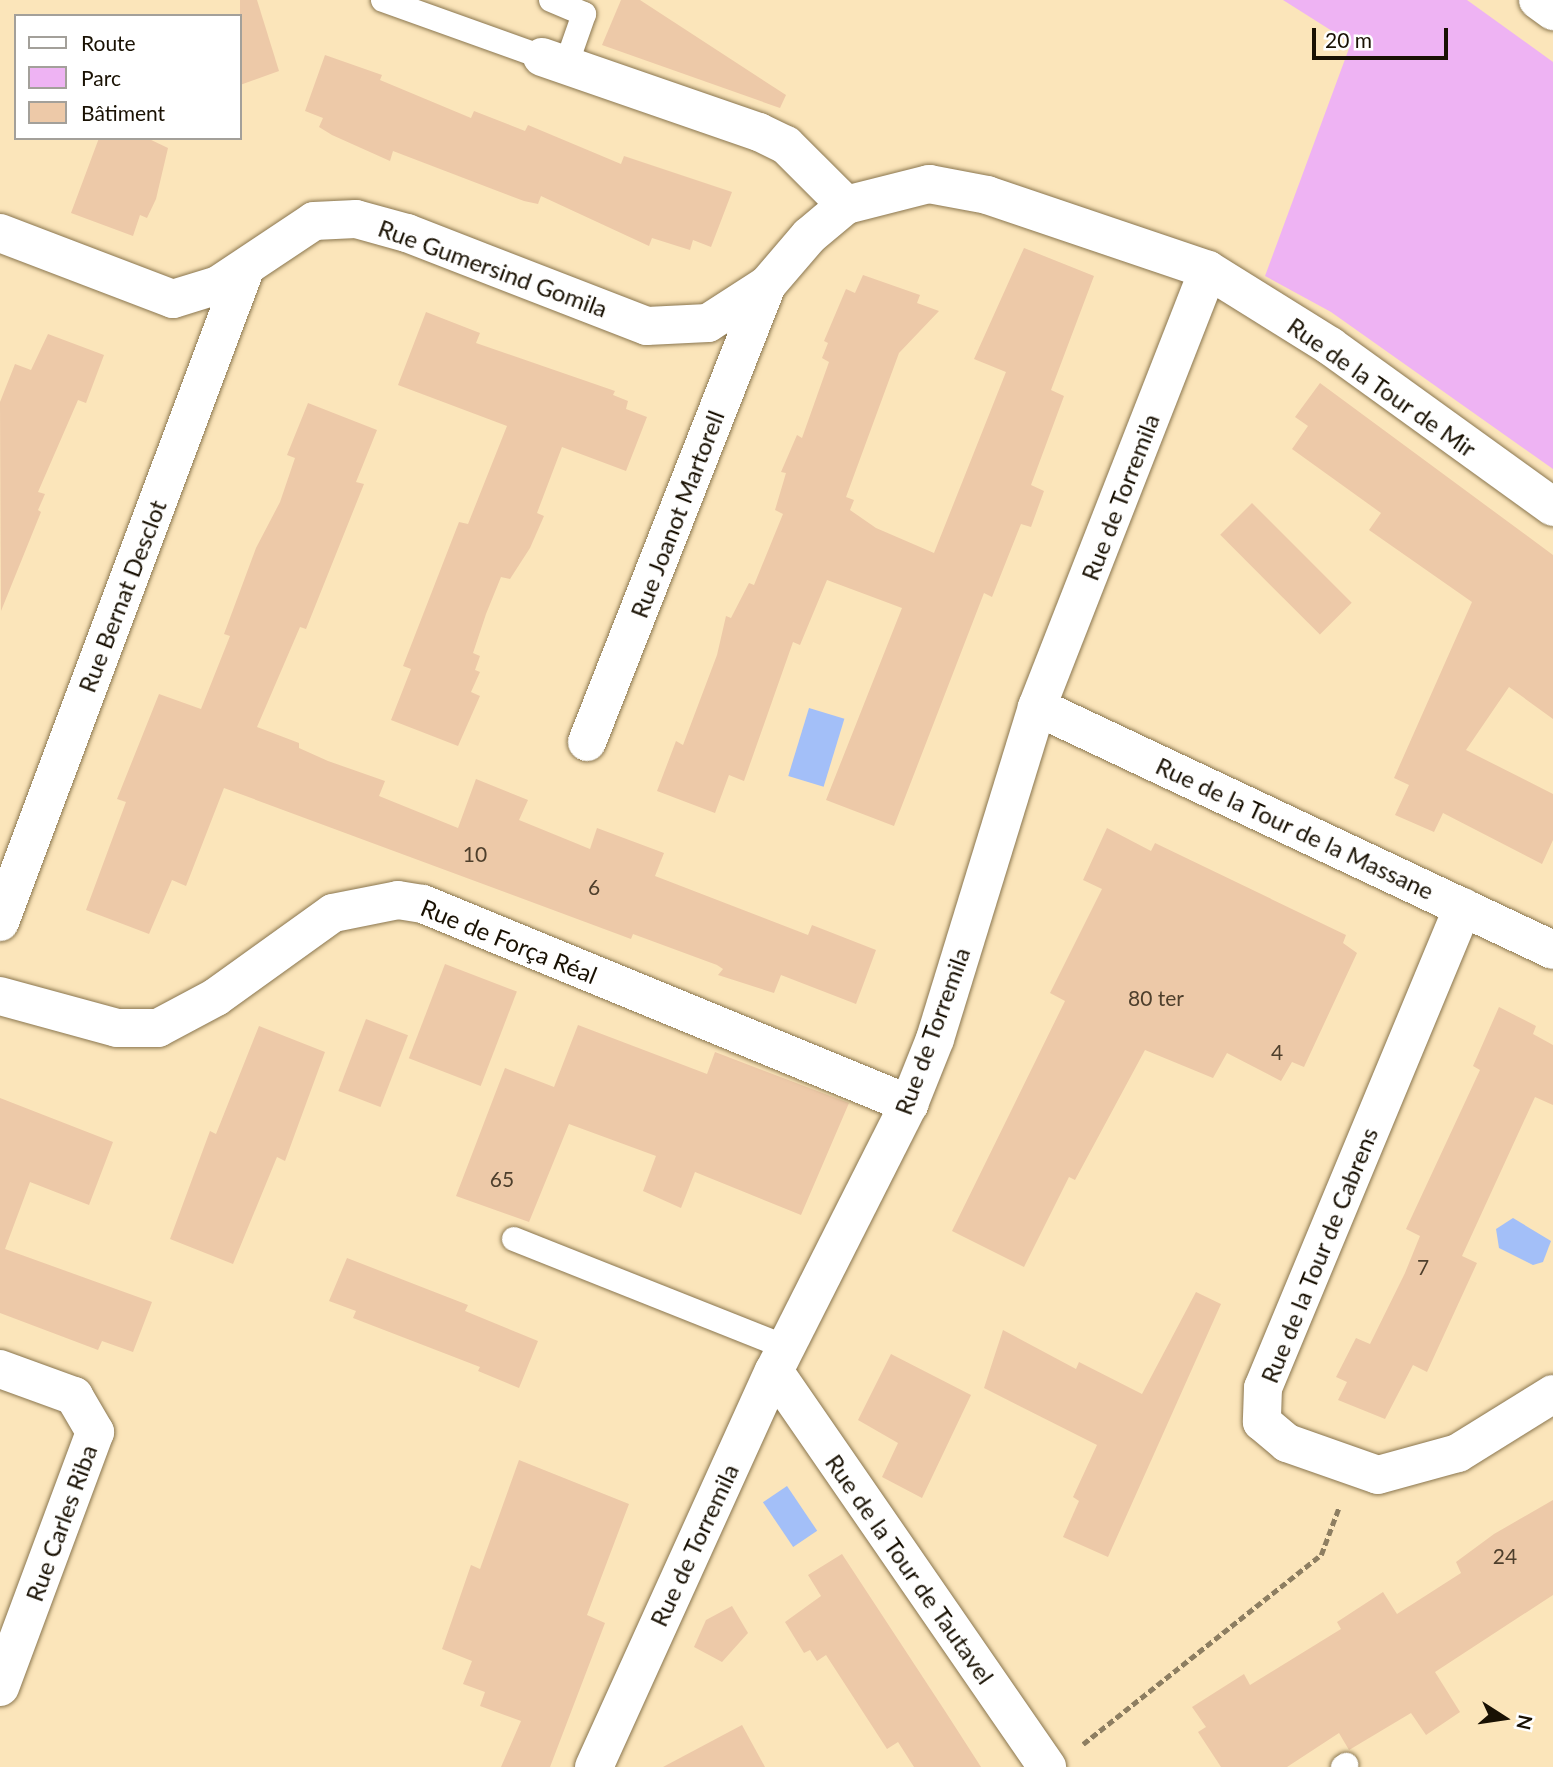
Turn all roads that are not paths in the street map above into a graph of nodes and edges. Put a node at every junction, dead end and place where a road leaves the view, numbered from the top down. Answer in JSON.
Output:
{"nodes":[{"id":1,"x":383,"y":0,"type":"edge"},
{"id":2,"x":551,"y":0,"type":"edge"},
{"id":3,"x":1538,"y":0,"type":"edge"},
{"id":4,"x":1553,"y":11,"type":"edge"},
{"id":5,"x":554,"y":61,"type":"junction"},
{"id":6,"x":846,"y":205,"type":"junction"},
{"id":7,"x":0,"y":233,"type":"edge"},
{"id":8,"x":245,"y":270,"type":"junction"},
{"id":9,"x":1208,"y":270,"type":"junction"},
{"id":10,"x":767,"y":285,"type":"junction"},
{"id":11,"x":1553,"y":507,"type":"edge"},
{"id":12,"x":1037,"y":707,"type":"junction"},
{"id":13,"x":587,"y":743,"type":"dead end"},
{"id":14,"x":1464,"y":906,"type":"junction"},
{"id":15,"x":0,"y":922,"type":"edge"},
{"id":16,"x":1553,"y":950,"type":"edge"},
{"id":17,"x":0,"y":996,"type":"edge"},
{"id":18,"x":909,"y":1104,"type":"junction"},
{"id":19,"x":514,"y":1239,"type":"dead end"},
{"id":20,"x":780,"y":1359,"type":"junction"},
{"id":21,"x":0,"y":1369,"type":"edge"},
{"id":22,"x":1553,"y":1394,"type":"edge"},
{"id":23,"x":0,"y":1687,"type":"edge"},
{"id":24,"x":1061,"y":1758,"type":"edge"},
{"id":25,"x":594,"y":1767,"type":"edge"}],
"edges":[{"from":1,"to":5,"type":"lane"},
{"from":2,"to":5,"type":"lane"},
{"from":3,"to":4,"type":"main road"},
{"from":5,"to":6,"type":"main road"},
{"from":6,"to":9,"type":"main road","name":"Rue Gumersind Gomila"},
{"from":6,"to":10,"type":"main road","name":"Rue Gumersind Gomila"},
{"from":7,"to":8,"type":"main road","name":"Rue Gumersind Gomila"},
{"from":8,"to":10,"type":"main road","name":"Rue Gumersind Gomila"},
{"from":8,"to":15,"type":"main road","name":"Rue Bernat Desclot"},
{"from":9,"to":11,"type":"main road","name":"Rue de la Tour de Mir"},
{"from":9,"to":12,"type":"main road","name":"Rue de Torremila"},
{"from":10,"to":13,"type":"main road","name":"Rue Joanot Martorell"},
{"from":12,"to":14,"type":"main road","name":"Rue de la Tour de la Massane"},
{"from":12,"to":18,"type":"main road","name":"Rue de Torremila"},
{"from":14,"to":16,"type":"main road","name":"Rue de la Tour de la Massane"},
{"from":14,"to":22,"type":"main road","name":"Rue de la Tour de Cabrens"},
{"from":17,"to":18,"type":"main road","name":"Rue de Força Réal"},
{"from":18,"to":20,"type":"main road","name":"Rue de Torremila"},
{"from":19,"to":20,"type":"lane"},
{"from":20,"to":24,"type":"main road","name":"Rue de la Tour de Tautavel"},
{"from":20,"to":25,"type":"main road","name":"Rue de Torremila"},
{"from":21,"to":23,"type":"main road","name":"Rue Carles Riba"}]}
